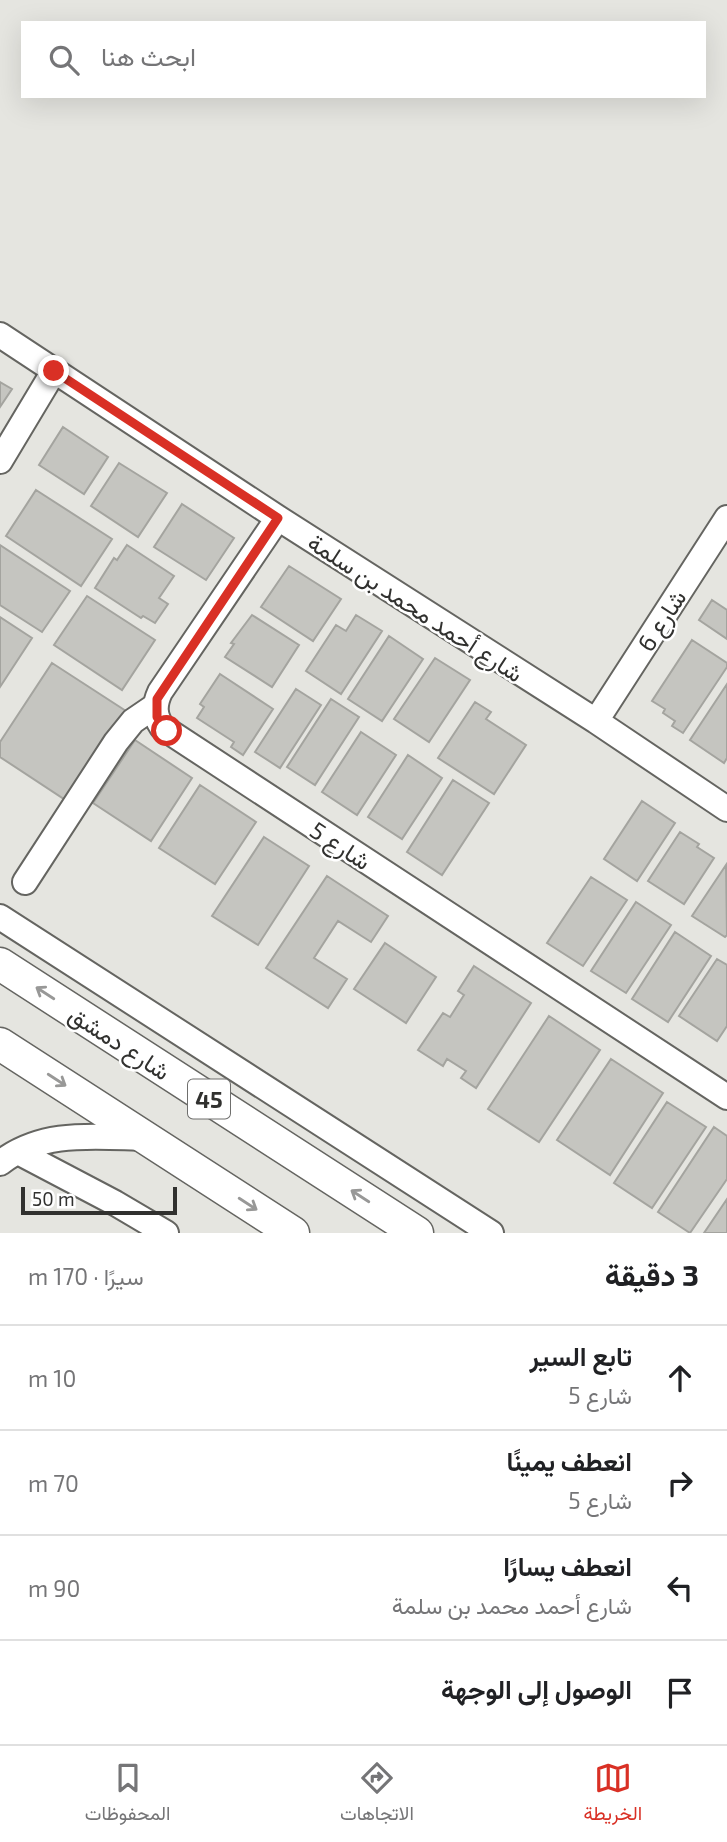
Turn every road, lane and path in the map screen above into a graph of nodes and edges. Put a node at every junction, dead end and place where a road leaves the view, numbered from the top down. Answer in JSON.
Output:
{"nodes":[{"id":1,"x":0,"y":335,"type":"edge"},
{"id":2,"x":54,"y":371,"type":"junction"},
{"id":3,"x":0,"y":461,"type":"edge"},
{"id":4,"x":278,"y":518,"type":"junction"},
{"id":5,"x":727,"y":518,"type":"edge"},
{"id":6,"x":155,"y":706,"type":"junction"},
{"id":7,"x":596,"y":721,"type":"junction"},
{"id":8,"x":727,"y":808,"type":"edge"},
{"id":9,"x":25,"y":882,"type":"dead end"},
{"id":10,"x":0,"y":917,"type":"edge"},
{"id":11,"x":0,"y":964,"type":"edge"},
{"id":12,"x":0,"y":1044,"type":"edge"},
{"id":13,"x":727,"y":1097,"type":"edge"},
{"id":14,"x":147,"y":1138,"type":"junction"},
{"id":15,"x":9,"y":1158,"type":"edge"},
{"id":16,"x":166,"y":1233,"type":"edge"},
{"id":17,"x":293,"y":1233,"type":"edge"},
{"id":18,"x":417,"y":1233,"type":"edge"},
{"id":19,"x":491,"y":1233,"type":"edge"}],
"edges":[{"from":1,"to":2,"type":"street","name":"شارع أحمد محمد بن سلمة"},
{"from":2,"to":3,"type":"street"},
{"from":2,"to":4,"type":"street","name":"شارع أحمد محمد بن سلمة"},
{"from":4,"to":6,"type":"street"},
{"from":4,"to":7,"type":"street","name":"شارع أحمد محمد بن سلمة"},
{"from":5,"to":7,"type":"street","name":"شارع 6"},
{"from":6,"to":9,"type":"street"},
{"from":6,"to":13,"type":"street","name":"شارع 5"},
{"from":7,"to":8,"type":"street","name":"شارع أحمد محمد بن سلمة"},
{"from":10,"to":19,"type":"street"},
{"from":18,"to":11,"type":"main road","name":"شارع دمشق","number":"45","one_way":true},
{"from":12,"to":14,"type":"main road","one_way":true},
{"from":14,"to":15,"type":"street"},
{"from":14,"to":17,"type":"main road","one_way":true},
{"from":15,"to":16,"type":"street"}]}
